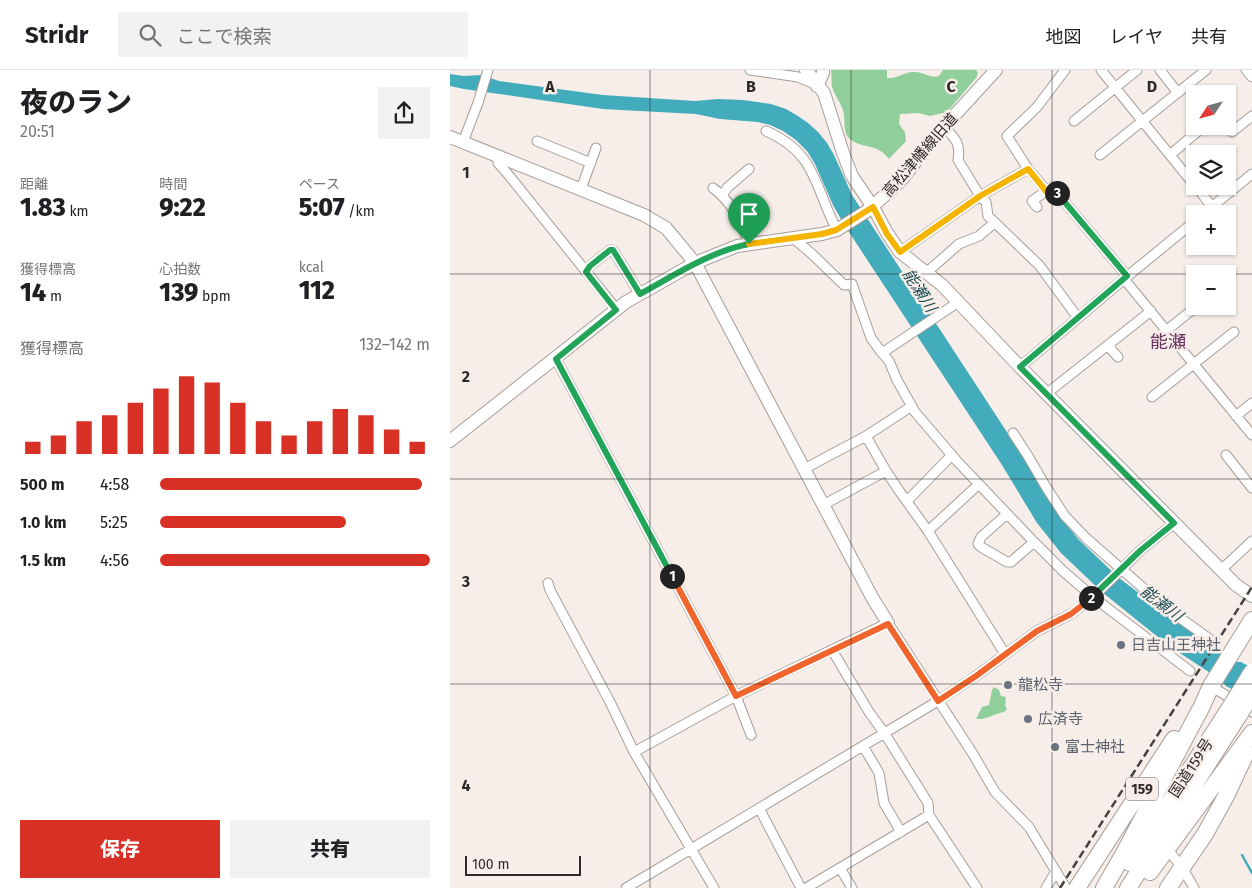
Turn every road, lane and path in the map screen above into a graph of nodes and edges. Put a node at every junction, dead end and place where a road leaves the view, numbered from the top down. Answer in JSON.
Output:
{"nodes":[{"id":1,"x":488,"y":70,"type":"edge"},
{"id":2,"x":750,"y":70,"type":"edge"},
{"id":3,"x":806,"y":70,"type":"edge"},
{"id":4,"x":823,"y":70,"type":"edge"},
{"id":5,"x":996,"y":70,"type":"edge"},
{"id":6,"x":1065,"y":70,"type":"edge"},
{"id":7,"x":1101,"y":70,"type":"edge"},
{"id":8,"x":1137,"y":70,"type":"edge"},
{"id":9,"x":1160,"y":70,"type":"edge"},
{"id":10,"x":1206,"y":70,"type":"edge"},
{"id":11,"x":1246,"y":70,"type":"edge"},
{"id":12,"x":1252,"y":77,"type":"edge"},
{"id":13,"x":817,"y":86,"type":"junction"},
{"id":14,"x":1115,"y":87,"type":"junction"},
{"id":15,"x":1178,"y":93,"type":"junction"},
{"id":16,"x":1252,"y":116,"type":"edge"},
{"id":17,"x":1074,"y":121,"type":"dead end"},
{"id":18,"x":1143,"y":121,"type":"junction"},
{"id":19,"x":944,"y":126,"type":"junction"},
{"id":20,"x":1236,"y":129,"type":"edge"},
{"id":21,"x":766,"y":131,"type":"dead end"},
{"id":22,"x":1193,"y":135,"type":"edge"},
{"id":23,"x":450,"y":137,"type":"edge"},
{"id":24,"x":537,"y":140,"type":"dead end"},
{"id":25,"x":463,"y":142,"type":"junction"},
{"id":26,"x":596,"y":148,"type":"dead end"},
{"id":27,"x":1170,"y":154,"type":"junction"},
{"id":28,"x":1100,"y":155,"type":"dead end"},
{"id":29,"x":499,"y":156,"type":"junction"},
{"id":30,"x":591,"y":162,"type":"junction"},
{"id":31,"x":749,"y":169,"type":"dead end"},
{"id":32,"x":1028,"y":169,"type":"junction"},
{"id":33,"x":1186,"y":174,"type":"edge"},
{"id":34,"x":1252,"y":174,"type":"edge"},
{"id":35,"x":713,"y":188,"type":"dead end"},
{"id":36,"x":581,"y":189,"type":"junction"},
{"id":37,"x":1046,"y":191,"type":"junction"},
{"id":38,"x":722,"y":195,"type":"junction"},
{"id":39,"x":1202,"y":195,"type":"edge"},
{"id":40,"x":980,"y":196,"type":"junction"},
{"id":41,"x":1210,"y":205,"type":"edge"},
{"id":42,"x":1214,"y":205,"type":"edge"},
{"id":43,"x":1037,"y":208,"type":"dead end"},
{"id":44,"x":870,"y":209,"type":"junction"},
{"id":45,"x":994,"y":223,"type":"junction"},
{"id":46,"x":1186,"y":227,"type":"edge"},
{"id":47,"x":839,"y":229,"type":"junction"},
{"id":48,"x":793,"y":238,"type":"junction"},
{"id":49,"x":749,"y":244,"type":"junction"},
{"id":50,"x":900,"y":252,"type":"junction"},
{"id":51,"x":695,"y":263,"type":"junction"},
{"id":52,"x":586,"y":272,"type":"junction"},
{"id":53,"x":926,"y":273,"type":"junction"},
{"id":54,"x":1126,"y":277,"type":"junction"},
{"id":55,"x":640,"y":294,"type":"junction"},
{"id":56,"x":958,"y":303,"type":"junction"},
{"id":57,"x":616,"y":310,"type":"junction"},
{"id":58,"x":1151,"y":311,"type":"junction"},
{"id":59,"x":1186,"y":315,"type":"edge"},
{"id":60,"x":1078,"y":318,"type":"junction"},
{"id":61,"x":1167,"y":330,"type":"junction"},
{"id":62,"x":1234,"y":332,"type":"dead end"},
{"id":63,"x":1108,"y":346,"type":"junction"},
{"id":64,"x":882,"y":354,"type":"junction"},
{"id":65,"x":1118,"y":357,"type":"dead end"},
{"id":66,"x":556,"y":359,"type":"junction"},
{"id":67,"x":1194,"y":364,"type":"junction"},
{"id":68,"x":1020,"y":367,"type":"junction"},
{"id":69,"x":1046,"y":394,"type":"junction"},
{"id":70,"x":1152,"y":397,"type":"dead end"},
{"id":71,"x":1252,"y":403,"type":"edge"},
{"id":72,"x":912,"y":406,"type":"junction"},
{"id":73,"x":1236,"y":416,"type":"junction"},
{"id":74,"x":1013,"y":433,"type":"dead end"},
{"id":75,"x":1252,"y":435,"type":"edge"},
{"id":76,"x":866,"y":436,"type":"junction"},
{"id":77,"x":450,"y":441,"type":"edge"},
{"id":78,"x":952,"y":455,"type":"junction"},
{"id":79,"x":1226,"y":456,"type":"dead end"},
{"id":80,"x":804,"y":469,"type":"junction"},
{"id":81,"x":886,"y":471,"type":"junction"},
{"id":82,"x":979,"y":484,"type":"junction"},
{"id":83,"x":1252,"y":488,"type":"edge"},
{"id":84,"x":907,"y":501,"type":"junction"},
{"id":85,"x":823,"y":505,"type":"junction"},
{"id":86,"x":1007,"y":514,"type":"junction"},
{"id":87,"x":1174,"y":523,"type":"junction"},
{"id":88,"x":928,"y":530,"type":"junction"},
{"id":89,"x":1252,"y":541,"type":"edge"},
{"id":90,"x":1034,"y":542,"type":"junction"},
{"id":91,"x":1121,"y":569,"type":"junction"},
{"id":92,"x":1220,"y":570,"type":"junction"},
{"id":93,"x":548,"y":583,"type":"dead end"},
{"id":94,"x":1094,"y":595,"type":"junction"},
{"id":95,"x":1252,"y":596,"type":"edge"},
{"id":96,"x":1252,"y":620,"type":"edge"},
{"id":97,"x":888,"y":624,"type":"junction"},
{"id":98,"x":1212,"y":640,"type":"dead end"},
{"id":99,"x":832,"y":650,"type":"junction"},
{"id":100,"x":1005,"y":654,"type":"junction"},
{"id":101,"x":1190,"y":670,"type":"dead end"},
{"id":102,"x":1252,"y":672,"type":"edge"},
{"id":103,"x":1211,"y":686,"type":"junction"},
{"id":104,"x":1252,"y":694,"type":"edge"},
{"id":105,"x":736,"y":696,"type":"junction"},
{"id":106,"x":938,"y":701,"type":"junction"},
{"id":107,"x":1242,"y":710,"type":"edge"},
{"id":108,"x":1252,"y":733,"type":"edge"},
{"id":109,"x":885,"y":734,"type":"junction"},
{"id":110,"x":751,"y":735,"type":"dead end"},
{"id":111,"x":1252,"y":740,"type":"edge"},
{"id":112,"x":863,"y":746,"type":"junction"},
{"id":113,"x":634,"y":752,"type":"junction"},
{"id":114,"x":760,"y":808,"type":"junction"},
{"id":115,"x":929,"y":815,"type":"junction"},
{"id":116,"x":901,"y":832,"type":"junction"},
{"id":117,"x":691,"y":848,"type":"junction"},
{"id":118,"x":1177,"y":861,"type":"junction"},
{"id":119,"x":840,"y":868,"type":"junction"},
{"id":120,"x":1056,"y":871,"type":"junction"},
{"id":121,"x":626,"y":888,"type":"edge"},
{"id":122,"x":714,"y":888,"type":"edge"},
{"id":123,"x":801,"y":888,"type":"edge"},
{"id":124,"x":806,"y":888,"type":"edge"},
{"id":125,"x":852,"y":888,"type":"edge"},
{"id":126,"x":977,"y":888,"type":"edge"},
{"id":127,"x":1046,"y":888,"type":"edge"},
{"id":128,"x":1066,"y":888,"type":"edge"},
{"id":129,"x":1077,"y":888,"type":"edge"},
{"id":130,"x":1104,"y":888,"type":"edge"},
{"id":131,"x":1114,"y":888,"type":"edge"},
{"id":132,"x":1128,"y":888,"type":"edge"},
{"id":133,"x":1138,"y":888,"type":"edge"},
{"id":134,"x":1168,"y":888,"type":"edge"},
{"id":135,"x":1194,"y":888,"type":"edge"}],
"edges":[{"from":1,"to":25,"type":"street"},
{"from":2,"to":13,"type":"street"},
{"from":3,"to":13,"type":"street"},
{"from":4,"to":13,"type":"street"},
{"from":5,"to":19,"type":"street","name":"高松津幡線旧道"},
{"from":6,"to":32,"type":"street"},
{"from":7,"to":14,"type":"street"},
{"from":8,"to":14,"type":"street"},
{"from":9,"to":15,"type":"street"},
{"from":10,"to":15,"type":"street"},
{"from":11,"to":12,"type":"street"},
{"from":13,"to":44,"type":"street"},
{"from":14,"to":17,"type":"street"},
{"from":14,"to":18,"type":"street"},
{"from":15,"to":18,"type":"street"},
{"from":16,"to":20,"type":"street"},
{"from":18,"to":27,"type":"street"},
{"from":18,"to":28,"type":"street"},
{"from":19,"to":40,"type":"street"},
{"from":19,"to":44,"type":"street","name":"高松津幡線旧道"},
{"from":21,"to":47,"type":"street"},
{"from":22,"to":27,"type":"street"},
{"from":23,"to":25,"type":"street"},
{"from":24,"to":30,"type":"street"},
{"from":25,"to":29,"type":"street"},
{"from":26,"to":30,"type":"street"},
{"from":27,"to":33,"type":"street"},
{"from":29,"to":36,"type":"street"},
{"from":29,"to":52,"type":"street"},
{"from":30,"to":36,"type":"street"},
{"from":31,"to":38,"type":"street"},
{"from":32,"to":37,"type":"street"},
{"from":32,"to":40,"type":"street"},
{"from":34,"to":42,"type":"street"},
{"from":35,"to":38,"type":"street"},
{"from":36,"to":51,"type":"street"},
{"from":37,"to":43,"type":"street"},
{"from":37,"to":54,"type":"street"},
{"from":38,"to":49,"type":"street"},
{"from":39,"to":41,"type":"street"},
{"from":40,"to":45,"type":"street"},
{"from":40,"to":50,"type":"street"},
{"from":44,"to":47,"type":"street","name":"高松津幡線旧道"},
{"from":44,"to":50,"type":"street"},
{"from":45,"to":53,"type":"street"},
{"from":45,"to":60,"type":"street"},
{"from":46,"to":54,"type":"street"},
{"from":47,"to":48,"type":"street","name":"高松津幡線旧道"},
{"from":48,"to":49,"type":"street","name":"高松津幡線旧道"},
{"from":48,"to":64,"type":"street"},
{"from":49,"to":51,"type":"street","name":"高松津幡線旧道"},
{"from":50,"to":53,"type":"street"},
{"from":51,"to":55,"type":"street","name":"高松津幡線旧道"},
{"from":51,"to":80,"type":"street"},
{"from":52,"to":55,"type":"street"},
{"from":52,"to":57,"type":"street"},
{"from":53,"to":56,"type":"street"},
{"from":54,"to":58,"type":"street"},
{"from":54,"to":60,"type":"street"},
{"from":55,"to":57,"type":"street","name":"高松津幡線旧道"},
{"from":56,"to":64,"type":"street"},
{"from":56,"to":68,"type":"street"},
{"from":57,"to":66,"type":"street","name":"高松津幡線旧道"},
{"from":58,"to":61,"type":"street"},
{"from":58,"to":63,"type":"street"},
{"from":59,"to":61,"type":"street"},
{"from":60,"to":68,"type":"street"},
{"from":61,"to":67,"type":"street"},
{"from":62,"to":67,"type":"street"},
{"from":63,"to":65,"type":"street"},
{"from":63,"to":69,"type":"street"},
{"from":64,"to":72,"type":"street"},
{"from":66,"to":77,"type":"street","name":"高松津幡線旧道"},
{"from":66,"to":105,"type":"street"},
{"from":67,"to":70,"type":"street"},
{"from":67,"to":73,"type":"street"},
{"from":68,"to":69,"type":"street"},
{"from":69,"to":87,"type":"street"},
{"from":71,"to":73,"type":"street"},
{"from":72,"to":76,"type":"street"},
{"from":72,"to":78,"type":"street"},
{"from":73,"to":75,"type":"street"},
{"from":74,"to":91,"type":"street"},
{"from":76,"to":80,"type":"street"},
{"from":76,"to":81,"type":"street"},
{"from":78,"to":82,"type":"street"},
{"from":78,"to":84,"type":"street"},
{"from":79,"to":83,"type":"street"},
{"from":80,"to":85,"type":"street"},
{"from":81,"to":84,"type":"street"},
{"from":81,"to":85,"type":"street"},
{"from":82,"to":86,"type":"street"},
{"from":82,"to":88,"type":"street"},
{"from":84,"to":88,"type":"street"},
{"from":85,"to":97,"type":"street"},
{"from":86,"to":90,"type":"street"},
{"from":86,"to":90,"type":"street"},
{"from":87,"to":91,"type":"street"},
{"from":87,"to":92,"type":"street"},
{"from":88,"to":100,"type":"street"},
{"from":89,"to":92,"type":"street"},
{"from":90,"to":94,"type":"street"},
{"from":91,"to":94,"type":"street"},
{"from":91,"to":98,"type":"street"},
{"from":92,"to":95,"type":"street"},
{"from":93,"to":113,"type":"street"},
{"from":94,"to":100,"type":"street"},
{"from":94,"to":101,"type":"street"},
{"from":96,"to":103,"type":"highway","number":"159"},
{"from":97,"to":99,"type":"street"},
{"from":97,"to":106,"type":"street"},
{"from":99,"to":105,"type":"street"},
{"from":99,"to":109,"type":"street"},
{"from":100,"to":106,"type":"street"},
{"from":102,"to":107,"type":"highway","name":"国道159号","number":"159","bridge":true},
{"from":103,"to":107,"type":"street"},
{"from":103,"to":129,"type":"highway","number":"159"},
{"from":103,"to":130,"type":"highway","number":"159"},
{"from":104,"to":107,"type":"highway","name":"国道159号","number":"159","bridge":true},
{"from":105,"to":110,"type":"street"},
{"from":105,"to":113,"type":"street"},
{"from":106,"to":109,"type":"street"},
{"from":106,"to":120,"type":"street"},
{"from":107,"to":131,"type":"highway","name":"国道159号","number":"159"},
{"from":107,"to":132,"type":"highway","name":"国道159号","number":"159"},
{"from":108,"to":133,"type":"highway"},
{"from":109,"to":112,"type":"street"},
{"from":109,"to":115,"type":"street"},
{"from":111,"to":118,"type":"highway"},
{"from":112,"to":114,"type":"street"},
{"from":112,"to":116,"type":"street"},
{"from":113,"to":117,"type":"street"},
{"from":114,"to":117,"type":"street"},
{"from":114,"to":123,"type":"street"},
{"from":115,"to":116,"type":"street"},
{"from":115,"to":126,"type":"street"},
{"from":116,"to":119,"type":"street"},
{"from":117,"to":121,"type":"street"},
{"from":117,"to":122,"type":"street"},
{"from":118,"to":134,"type":"highway"},
{"from":118,"to":135,"type":"street"},
{"from":119,"to":124,"type":"street"},
{"from":119,"to":125,"type":"street"},
{"from":120,"to":127,"type":"street"},
{"from":120,"to":128,"type":"street"}]}
